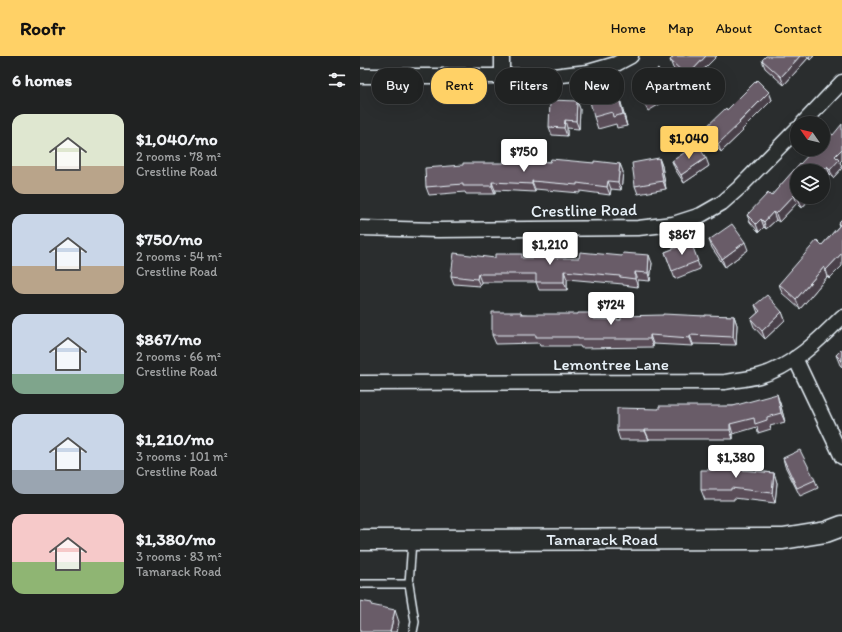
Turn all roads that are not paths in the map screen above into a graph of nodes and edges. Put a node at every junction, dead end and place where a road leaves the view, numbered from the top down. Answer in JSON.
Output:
{"nodes":[{"id":1,"x":502,"y":56,"type":"edge"},
{"id":2,"x":631,"y":56,"type":"edge"},
{"id":3,"x":502,"y":68,"type":"edge"},
{"id":4,"x":562,"y":75,"type":"edge"},
{"id":5,"x":360,"y":76,"type":"edge"},
{"id":6,"x":495,"y":76,"type":"edge"},
{"id":7,"x":842,"y":82,"type":"edge"},
{"id":8,"x":810,"y":116,"type":"edge"},
{"id":9,"x":790,"y":136,"type":"edge"},
{"id":10,"x":360,"y":228,"type":"edge"},
{"id":11,"x":842,"y":317,"type":"edge"},
{"id":12,"x":795,"y":358,"type":"junction"},
{"id":13,"x":360,"y":383,"type":"edge"},
{"id":14,"x":842,"y":457,"type":"edge"},
{"id":15,"x":842,"y":526,"type":"edge"},
{"id":16,"x":360,"y":540,"type":"edge"},
{"id":17,"x":412,"y":540,"type":"junction"},
{"id":18,"x":360,"y":584,"type":"edge"},
{"id":19,"x":409,"y":584,"type":"junction"},
{"id":20,"x":413,"y":632,"type":"edge"}],
"edges":[{"from":1,"to":3,"type":"street"},
{"from":2,"to":4,"type":"street"},
{"from":5,"to":6,"type":"street"},
{"from":7,"to":8,"type":"street"},
{"from":9,"to":10,"type":"street","name":"Crestline Road"},
{"from":11,"to":12,"type":"street","name":"Lemontree Lane"},
{"from":12,"to":13,"type":"street","name":"Lemontree Lane"},
{"from":12,"to":14,"type":"street"},
{"from":15,"to":17,"type":"street","name":"Tamarack Road"},
{"from":16,"to":17,"type":"street","name":"Tamarack Road"},
{"from":17,"to":19,"type":"lane"},
{"from":18,"to":19,"type":"lane"},
{"from":19,"to":20,"type":"lane"}]}
